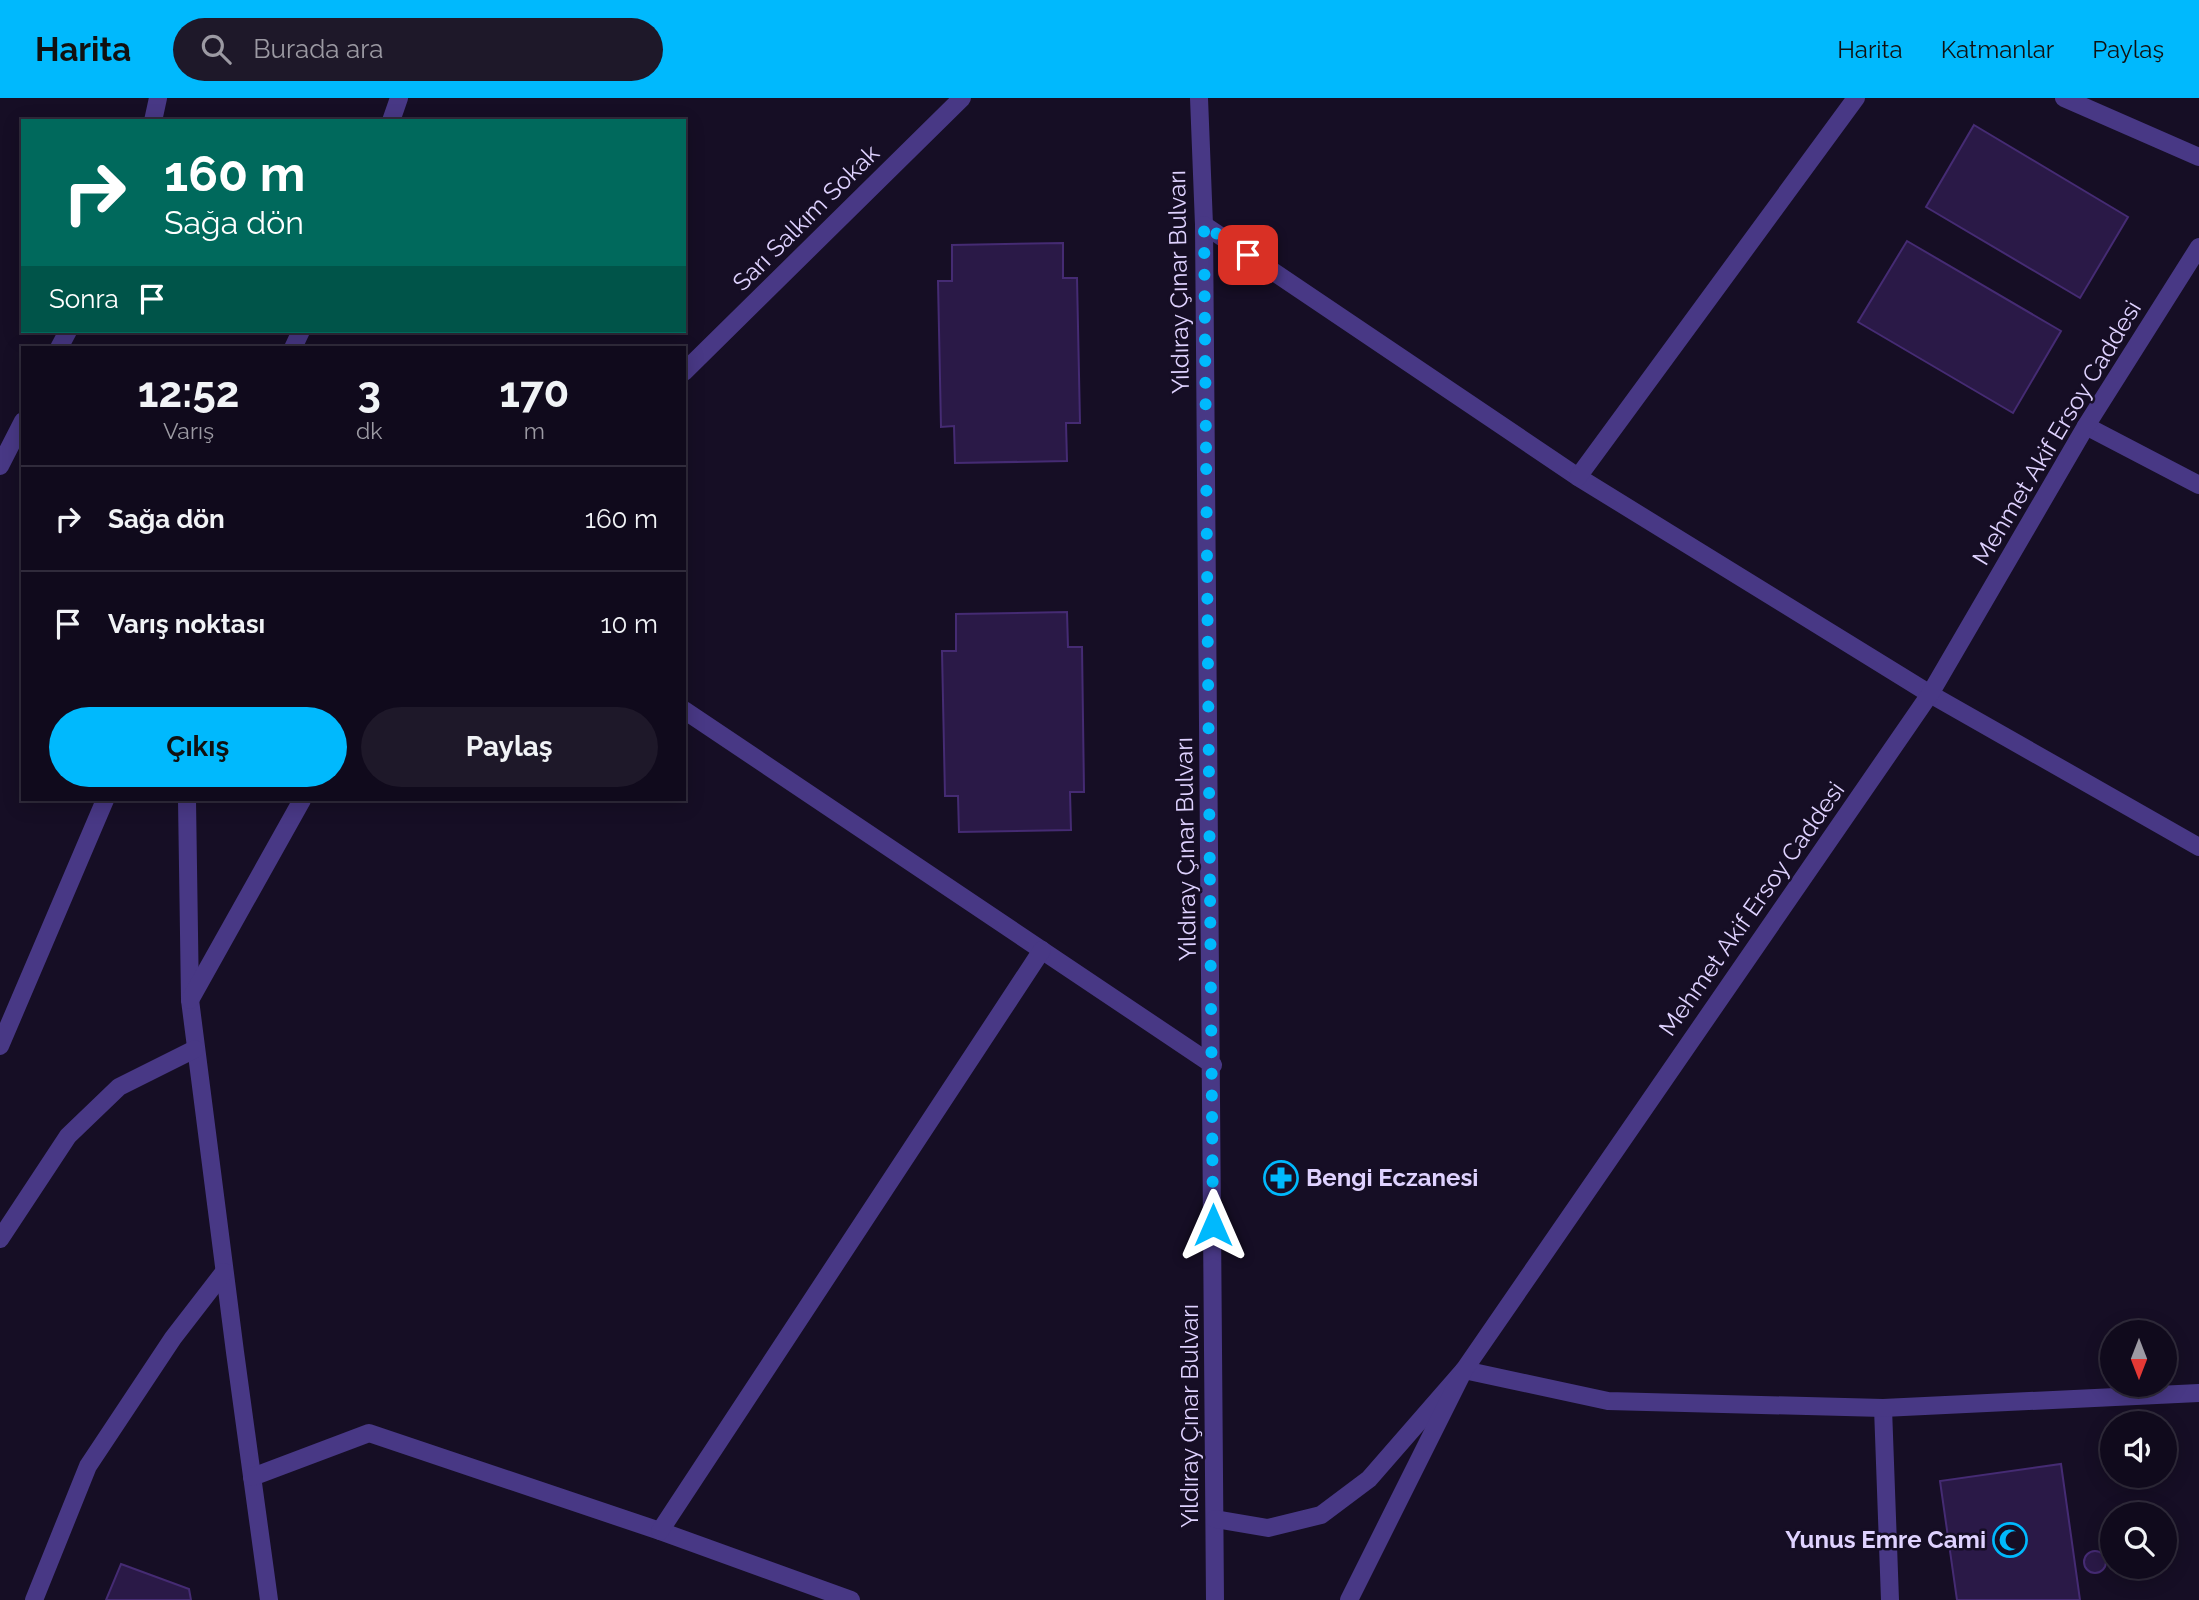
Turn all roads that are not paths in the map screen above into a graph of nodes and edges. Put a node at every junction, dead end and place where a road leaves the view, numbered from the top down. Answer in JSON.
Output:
{"nodes":[{"id":1,"x":158,"y":98,"type":"edge"},
{"id":2,"x":399,"y":98,"type":"edge"},
{"id":3,"x":962,"y":98,"type":"edge"},
{"id":4,"x":1199,"y":98,"type":"edge"},
{"id":5,"x":1856,"y":98,"type":"edge"},
{"id":6,"x":2064,"y":98,"type":"edge"},
{"id":7,"x":153,"y":119,"type":"edge"},
{"id":8,"x":392,"y":119,"type":"edge"},
{"id":9,"x":2199,"y":157,"type":"edge"},
{"id":10,"x":1204,"y":225,"type":"junction"},
{"id":11,"x":2199,"y":247,"type":"edge"},
{"id":12,"x":686,"y":370,"type":"edge"},
{"id":13,"x":21,"y":425,"type":"edge"},
{"id":14,"x":2086,"y":426,"type":"junction"},
{"id":15,"x":0,"y":466,"type":"edge"},
{"id":16,"x":1578,"y":477,"type":"junction"},
{"id":17,"x":2199,"y":485,"type":"edge"},
{"id":18,"x":1930,"y":694,"type":"junction"},
{"id":19,"x":686,"y":711,"type":"edge"},
{"id":20,"x":105,"y":801,"type":"edge"},
{"id":21,"x":187,"y":801,"type":"edge"},
{"id":22,"x":301,"y":801,"type":"edge"},
{"id":23,"x":2199,"y":847,"type":"edge"},
{"id":24,"x":1042,"y":950,"type":"junction"},
{"id":25,"x":190,"y":1000,"type":"junction"},
{"id":26,"x":0,"y":1046,"type":"edge"},
{"id":27,"x":195,"y":1049,"type":"junction"},
{"id":28,"x":1213,"y":1065,"type":"junction"},
{"id":29,"x":0,"y":1239,"type":"edge"},
{"id":30,"x":224,"y":1272,"type":"junction"},
{"id":31,"x":1464,"y":1370,"type":"junction"},
{"id":32,"x":2199,"y":1393,"type":"edge"},
{"id":33,"x":1883,"y":1408,"type":"junction"},
{"id":34,"x":252,"y":1477,"type":"junction"},
{"id":35,"x":1215,"y":1519,"type":"junction"},
{"id":36,"x":660,"y":1531,"type":"junction"},
{"id":37,"x":34,"y":1600,"type":"edge"},
{"id":38,"x":269,"y":1600,"type":"edge"},
{"id":39,"x":851,"y":1600,"type":"edge"},
{"id":40,"x":1215,"y":1600,"type":"edge"},
{"id":41,"x":1349,"y":1600,"type":"edge"},
{"id":42,"x":1890,"y":1600,"type":"edge"}],
"edges":[{"from":1,"to":7,"type":"street"},
{"from":2,"to":8,"type":"street"},
{"from":3,"to":12,"type":"street","name":"Sarı Salkım Sokak"},
{"from":4,"to":10,"type":"street","name":"Yıldıray Çınar Bulvarı"},
{"from":5,"to":16,"type":"street"},
{"from":6,"to":9,"type":"street"},
{"from":10,"to":16,"type":"street"},
{"from":10,"to":28,"type":"street","name":"Yıldıray Çınar Bulvarı"},
{"from":11,"to":14,"type":"street","name":"Mehmet Akif Ersoy Caddesi"},
{"from":13,"to":15,"type":"street"},
{"from":14,"to":17,"type":"street"},
{"from":14,"to":18,"type":"street","name":"Mehmet Akif Ersoy Caddesi"},
{"from":16,"to":18,"type":"street"},
{"from":18,"to":23,"type":"street"},
{"from":18,"to":31,"type":"street","name":"Mehmet Akif Ersoy Caddesi"},
{"from":19,"to":24,"type":"street"},
{"from":20,"to":26,"type":"street"},
{"from":21,"to":25,"type":"street"},
{"from":22,"to":25,"type":"street"},
{"from":24,"to":28,"type":"street"},
{"from":24,"to":36,"type":"street"},
{"from":25,"to":27,"type":"street"},
{"from":27,"to":29,"type":"street"},
{"from":27,"to":30,"type":"street"},
{"from":28,"to":35,"type":"street","name":"Yıldıray Çınar Bulvarı"},
{"from":30,"to":34,"type":"street"},
{"from":30,"to":37,"type":"street"},
{"from":31,"to":33,"type":"street"},
{"from":31,"to":35,"type":"street"},
{"from":31,"to":41,"type":"street","name":"Mehmet Akif Ersoy Caddesi"},
{"from":32,"to":33,"type":"street"},
{"from":33,"to":42,"type":"street"},
{"from":34,"to":36,"type":"street"},
{"from":34,"to":38,"type":"street"},
{"from":35,"to":40,"type":"street","name":"Yıldıray Çınar Bulvarı"},
{"from":36,"to":39,"type":"street"}]}
